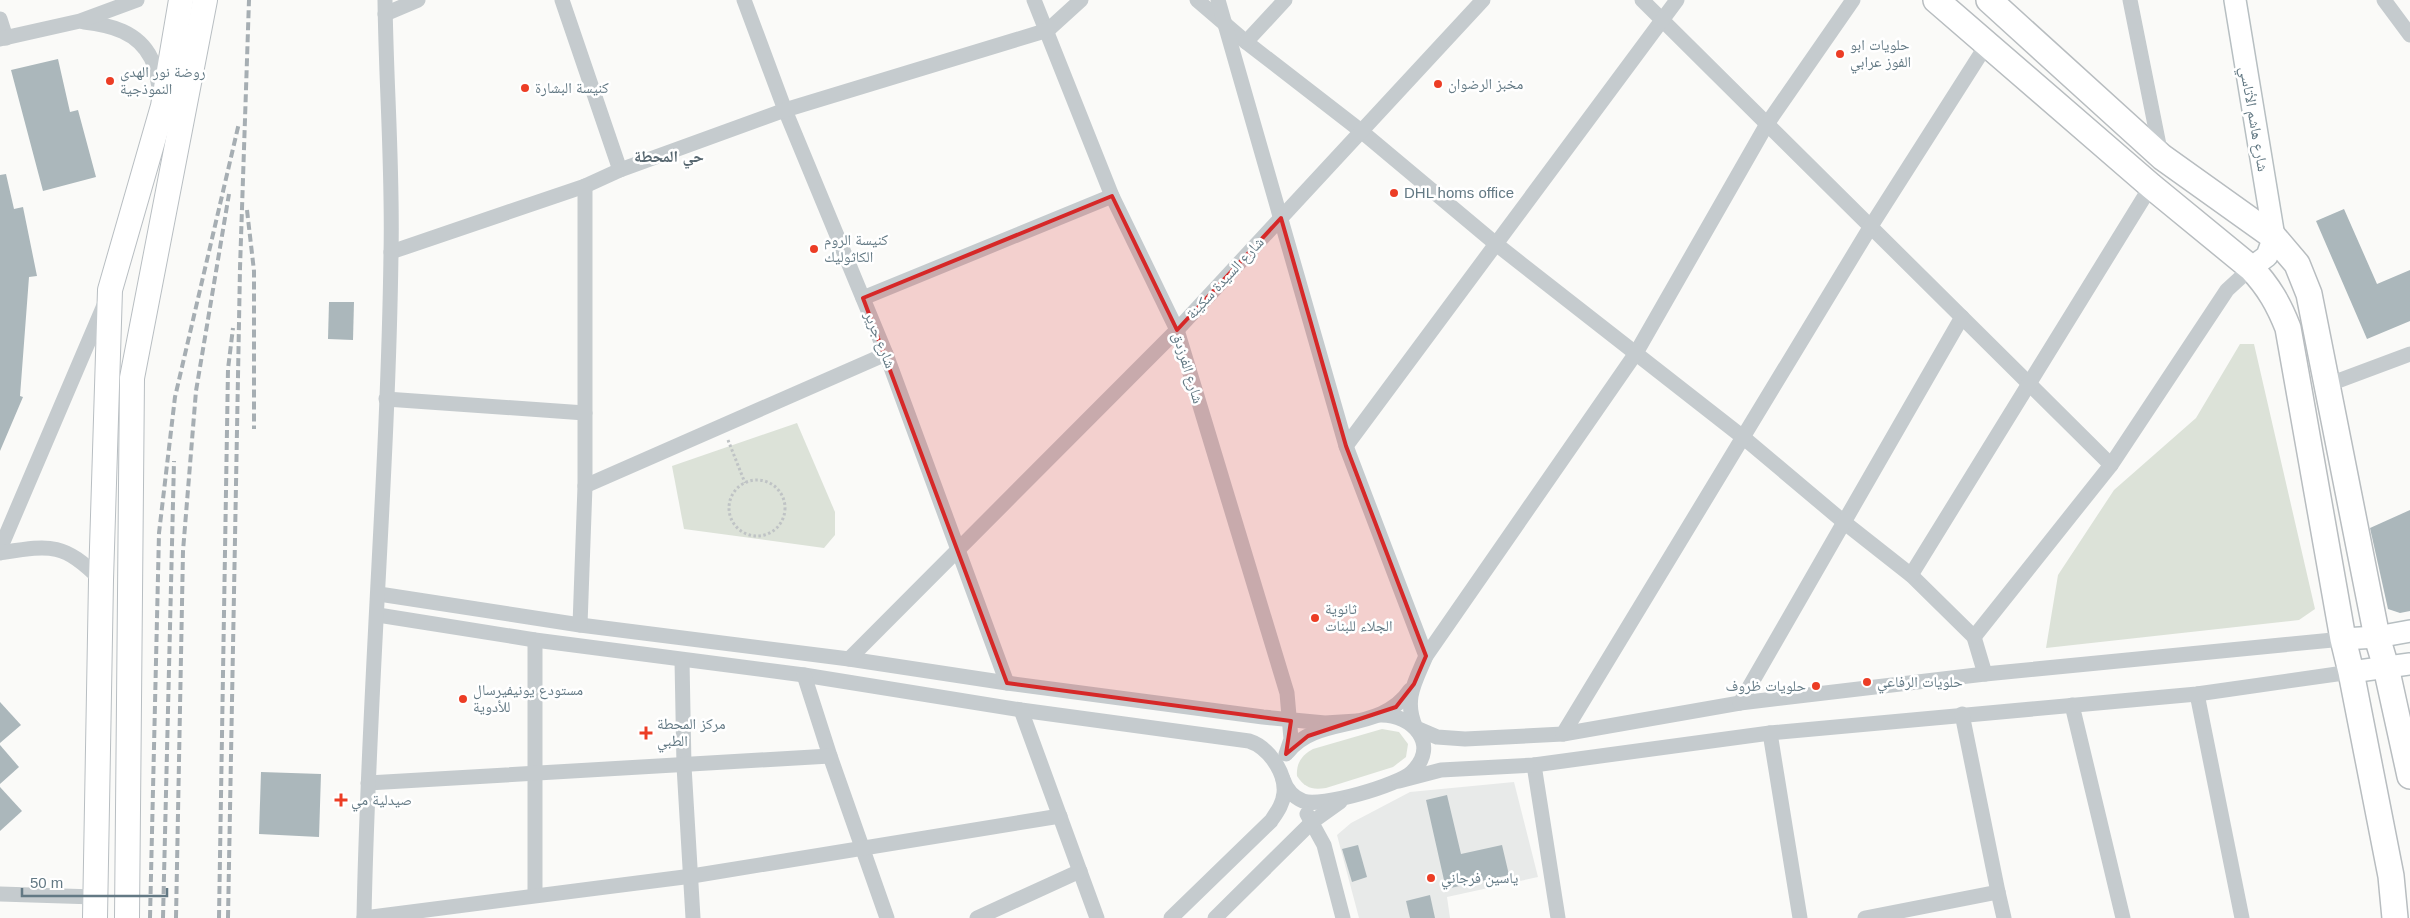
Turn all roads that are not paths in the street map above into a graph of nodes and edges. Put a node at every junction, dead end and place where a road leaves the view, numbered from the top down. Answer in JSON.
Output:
{"nodes":[{"id":1,"x":137,"y":0,"type":"edge"},
{"id":2,"x":181,"y":0,"type":"edge"},
{"id":3,"x":205,"y":0,"type":"edge"},
{"id":4,"x":418,"y":0,"type":"edge"},
{"id":5,"x":562,"y":0,"type":"edge"},
{"id":6,"x":744,"y":0,"type":"edge"},
{"id":7,"x":1034,"y":0,"type":"edge"},
{"id":8,"x":1081,"y":0,"type":"edge"},
{"id":9,"x":1198,"y":0,"type":"edge"},
{"id":10,"x":1218,"y":0,"type":"edge"},
{"id":11,"x":1284,"y":0,"type":"edge"},
{"id":12,"x":1483,"y":0,"type":"edge"},
{"id":13,"x":1642,"y":0,"type":"edge"},
{"id":14,"x":1677,"y":0,"type":"edge"},
{"id":15,"x":1853,"y":0,"type":"edge"},
{"id":16,"x":1936,"y":0,"type":"edge"},
{"id":17,"x":1989,"y":0,"type":"edge"},
{"id":18,"x":2130,"y":0,"type":"edge"},
{"id":19,"x":2235,"y":0,"type":"edge"},
{"id":20,"x":2384,"y":0,"type":"edge"},
{"id":21,"x":385,"y":7,"type":"edge"},
{"id":22,"x":2012,"y":11,"type":"edge"},
{"id":23,"x":0,"y":19,"type":"edge"},
{"id":24,"x":1662,"y":20,"type":"junction"},
{"id":25,"x":80,"y":21,"type":"junction"},
{"id":26,"x":1224,"y":21,"type":"junction"},
{"id":27,"x":1048,"y":30,"type":"junction"},
{"id":28,"x":2410,"y":35,"type":"edge"},
{"id":29,"x":3,"y":38,"type":"edge"},
{"id":30,"x":1246,"y":42,"type":"junction"},
{"id":31,"x":1987,"y":44,"type":"junction"},
{"id":32,"x":163,"y":106,"type":"junction"},
{"id":33,"x":785,"y":110,"type":"junction"},
{"id":34,"x":1768,"y":124,"type":"junction"},
{"id":35,"x":1361,"y":130,"type":"junction"},
{"id":36,"x":2162,"y":157,"type":"junction"},
{"id":37,"x":620,"y":170,"type":"junction"},
{"id":38,"x":586,"y":186,"type":"junction"},
{"id":39,"x":2151,"y":186,"type":"junction"},
{"id":40,"x":1112,"y":196,"type":"junction"},
{"id":41,"x":1281,"y":218,"type":"junction"},
{"id":42,"x":1871,"y":226,"type":"junction"},
{"id":43,"x":2274,"y":237,"type":"junction"},
{"id":44,"x":1496,"y":244,"type":"junction"},
{"id":45,"x":391,"y":252,"type":"junction"},
{"id":46,"x":2251,"y":268,"type":"junction"},
{"id":47,"x":110,"y":290,"type":"junction"},
{"id":48,"x":864,"y":298,"type":"junction"},
{"id":49,"x":1962,"y":317,"type":"junction"},
{"id":50,"x":1177,"y":330,"type":"junction"},
{"id":51,"x":1636,"y":353,"type":"junction"},
{"id":52,"x":886,"y":354,"type":"junction"},
{"id":53,"x":2410,"y":354,"type":"edge"},
{"id":54,"x":2028,"y":382,"type":"junction"},
{"id":55,"x":2327,"y":385,"type":"junction"},
{"id":56,"x":386,"y":399,"type":"junction"},
{"id":57,"x":585,"y":413,"type":"junction"},
{"id":58,"x":1744,"y":438,"type":"junction"},
{"id":59,"x":1346,"y":446,"type":"junction"},
{"id":60,"x":2111,"y":465,"type":"junction"},
{"id":61,"x":585,"y":486,"type":"junction"},
{"id":62,"x":1845,"y":523,"type":"junction"},
{"id":63,"x":959,"y":549,"type":"junction"},
{"id":64,"x":0,"y":551,"type":"edge"},
{"id":65,"x":1911,"y":575,"type":"junction"},
{"id":66,"x":101,"y":580,"type":"junction"},
{"id":67,"x":379,"y":594,"type":"junction"},
{"id":68,"x":378,"y":615,"type":"junction"},
{"id":69,"x":580,"y":625,"type":"junction"},
{"id":70,"x":2410,"y":631,"type":"edge"},
{"id":71,"x":1974,"y":637,"type":"junction"},
{"id":72,"x":2377,"y":637,"type":"junction"},
{"id":73,"x":2343,"y":639,"type":"junction"},
{"id":74,"x":534,"y":640,"type":"junction"},
{"id":75,"x":1426,"y":656,"type":"junction"},
{"id":76,"x":849,"y":659,"type":"junction"},
{"id":77,"x":682,"y":660,"type":"junction"},
{"id":78,"x":2398,"y":666,"type":"edge"},
{"id":79,"x":2351,"y":672,"type":"junction"},
{"id":80,"x":1985,"y":674,"type":"junction"},
{"id":81,"x":804,"y":675,"type":"junction"},
{"id":82,"x":1007,"y":683,"type":"junction"},
{"id":83,"x":1414,"y":684,"type":"junction"},
{"id":84,"x":1287,"y":693,"type":"junction"},
{"id":85,"x":2197,"y":694,"type":"junction"},
{"id":86,"x":1740,"y":703,"type":"junction"},
{"id":87,"x":2072,"y":705,"type":"junction"},
{"id":88,"x":1021,"y":710,"type":"junction"},
{"id":89,"x":1962,"y":714,"type":"junction"},
{"id":90,"x":1380,"y":715,"type":"junction"},
{"id":91,"x":1291,"y":721,"type":"junction"},
{"id":92,"x":1357,"y":721,"type":"junction"},
{"id":93,"x":1325,"y":723,"type":"junction"},
{"id":94,"x":1416,"y":728,"type":"junction"},
{"id":95,"x":1770,"y":733,"type":"junction"},
{"id":96,"x":1562,"y":734,"type":"junction"},
{"id":97,"x":1286,"y":754,"type":"junction"},
{"id":98,"x":830,"y":756,"type":"junction"},
{"id":99,"x":1534,"y":764,"type":"junction"},
{"id":100,"x":684,"y":766,"type":"junction"},
{"id":101,"x":536,"y":773,"type":"junction"},
{"id":102,"x":2410,"y":776,"type":"edge"},
{"id":103,"x":1283,"y":781,"type":"junction"},
{"id":104,"x":1399,"y":781,"type":"junction"},
{"id":105,"x":368,"y":783,"type":"junction"},
{"id":106,"x":1292,"y":795,"type":"junction"},
{"id":107,"x":1347,"y":798,"type":"junction"},
{"id":108,"x":1060,"y":816,"type":"junction"},
{"id":109,"x":1312,"y":822,"type":"junction"},
{"id":110,"x":1324,"y":845,"type":"junction"},
{"id":111,"x":861,"y":848,"type":"junction"},
{"id":112,"x":1080,"y":871,"type":"junction"},
{"id":113,"x":692,"y":876,"type":"junction"},
{"id":114,"x":1998,"y":892,"type":"junction"},
{"id":115,"x":0,"y":894,"type":"edge"},
{"id":116,"x":535,"y":894,"type":"junction"},
{"id":117,"x":95,"y":908,"type":"edge"},
{"id":118,"x":127,"y":918,"type":"edge"},
{"id":119,"x":364,"y":918,"type":"edge"},
{"id":120,"x":693,"y":918,"type":"edge"},
{"id":121,"x":887,"y":918,"type":"edge"},
{"id":122,"x":977,"y":918,"type":"edge"},
{"id":123,"x":1097,"y":918,"type":"edge"},
{"id":124,"x":1171,"y":918,"type":"edge"},
{"id":125,"x":1215,"y":918,"type":"edge"},
{"id":126,"x":1343,"y":918,"type":"edge"},
{"id":127,"x":1558,"y":918,"type":"edge"},
{"id":128,"x":1800,"y":918,"type":"edge"},
{"id":129,"x":1865,"y":918,"type":"edge"},
{"id":130,"x":2004,"y":918,"type":"edge"},
{"id":131,"x":2123,"y":918,"type":"edge"},
{"id":132,"x":2242,"y":918,"type":"edge"},
{"id":133,"x":2395,"y":918,"type":"edge"}],
"edges":[{"from":1,"to":25,"type":"street"},
{"from":2,"to":32,"type":"main road"},
{"from":3,"to":118,"type":"main road"},
{"from":4,"to":21,"type":"street"},
{"from":5,"to":37,"type":"street"},
{"from":6,"to":33,"type":"street","name":"شارع جرير"},
{"from":7,"to":27,"type":"street","name":"شارع الفرزدق"},
{"from":8,"to":27,"type":"street"},
{"from":9,"to":26,"type":"street"},
{"from":10,"to":26,"type":"street"},
{"from":11,"to":30,"type":"street"},
{"from":12,"to":35,"type":"street","name":"شارع السيدة سكينة"},
{"from":13,"to":24,"type":"street"},
{"from":14,"to":24,"type":"street"},
{"from":15,"to":34,"type":"street"},
{"from":16,"to":31,"type":"highway"},
{"from":17,"to":22,"type":"highway"},
{"from":18,"to":36,"type":"street"},
{"from":19,"to":43,"type":"main road","name":"شارع هاشم الأتاسي"},
{"from":20,"to":28,"type":"street"},
{"from":21,"to":45,"type":"street"},
{"from":22,"to":36,"type":"highway"},
{"from":23,"to":29,"type":"street"},
{"from":24,"to":34,"type":"street"},
{"from":24,"to":44,"type":"street"},
{"from":25,"to":29,"type":"street"},
{"from":25,"to":32,"type":"street"},
{"from":26,"to":30,"type":"street"},
{"from":26,"to":41,"type":"street"},
{"from":27,"to":33,"type":"street"},
{"from":27,"to":40,"type":"street","name":"شارع الفرزدق"},
{"from":30,"to":35,"type":"street"},
{"from":31,"to":39,"type":"highway"},
{"from":31,"to":42,"type":"street"},
{"from":32,"to":47,"type":"main road"},
{"from":33,"to":37,"type":"street"},
{"from":33,"to":48,"type":"street","name":"شارع جرير"},
{"from":34,"to":42,"type":"street"},
{"from":34,"to":51,"type":"street"},
{"from":35,"to":41,"type":"street","name":"شارع السيدة سكينة"},
{"from":35,"to":44,"type":"street"},
{"from":36,"to":43,"type":"highway"},
{"from":37,"to":38,"type":"street"},
{"from":38,"to":45,"type":"street"},
{"from":38,"to":57,"type":"street"},
{"from":39,"to":46,"type":"highway"},
{"from":39,"to":54,"type":"street"},
{"from":40,"to":48,"type":"street"},
{"from":40,"to":50,"type":"street","name":"شارع الفرزدق"},
{"from":41,"to":50,"type":"street","name":"شارع السيدة سكينة"},
{"from":41,"to":59,"type":"street"},
{"from":42,"to":49,"type":"street"},
{"from":42,"to":58,"type":"street"},
{"from":43,"to":46,"type":"main road"},
{"from":43,"to":55,"type":"highway"},
{"from":44,"to":51,"type":"street"},
{"from":44,"to":59,"type":"street"},
{"from":45,"to":56,"type":"street"},
{"from":46,"to":60,"type":"street"},
{"from":46,"to":73,"type":"highway"},
{"from":47,"to":64,"type":"street"},
{"from":47,"to":66,"type":"main road"},
{"from":48,"to":52,"type":"street","name":"شارع جرير"},
{"from":49,"to":54,"type":"street"},
{"from":49,"to":62,"type":"street"},
{"from":50,"to":63,"type":"street","name":"شارع السيدة سكينة"},
{"from":50,"to":84,"type":"street","name":"شارع الفرزدق"},
{"from":51,"to":58,"type":"street"},
{"from":51,"to":75,"type":"street"},
{"from":52,"to":61,"type":"street"},
{"from":52,"to":63,"type":"street","name":"شارع جرير"},
{"from":53,"to":55,"type":"street"},
{"from":54,"to":60,"type":"street"},
{"from":54,"to":65,"type":"street"},
{"from":55,"to":72,"type":"highway"},
{"from":56,"to":57,"type":"street"},
{"from":56,"to":67,"type":"street"},
{"from":57,"to":61,"type":"street"},
{"from":58,"to":62,"type":"street"},
{"from":58,"to":96,"type":"street"},
{"from":59,"to":75,"type":"street"},
{"from":60,"to":71,"type":"street"},
{"from":61,"to":69,"type":"street"},
{"from":62,"to":65,"type":"street"},
{"from":62,"to":86,"type":"street"},
{"from":63,"to":76,"type":"street","name":"شارع السيدة سكينة"},
{"from":63,"to":82,"type":"street","name":"شارع جرير"},
{"from":64,"to":66,"type":"street"},
{"from":65,"to":71,"type":"street"},
{"from":66,"to":117,"type":"main road"},
{"from":67,"to":68,"type":"street"},
{"from":67,"to":69,"type":"street"},
{"from":68,"to":74,"type":"street"},
{"from":68,"to":105,"type":"street"},
{"from":69,"to":76,"type":"street"},
{"from":70,"to":72,"type":"main road"},
{"from":71,"to":80,"type":"street"},
{"from":72,"to":73,"type":"main road"},
{"from":72,"to":78,"type":"highway"},
{"from":73,"to":79,"type":"highway"},
{"from":73,"to":80,"type":"street"},
{"from":74,"to":77,"type":"street"},
{"from":74,"to":101,"type":"street"},
{"from":75,"to":83,"type":"street"},
{"from":76,"to":82,"type":"street"},
{"from":77,"to":81,"type":"street"},
{"from":77,"to":100,"type":"street"},
{"from":78,"to":79,"type":"main road"},
{"from":78,"to":102,"type":"highway"},
{"from":79,"to":85,"type":"street"},
{"from":79,"to":133,"type":"highway"},
{"from":80,"to":86,"type":"street"},
{"from":81,"to":88,"type":"street"},
{"from":81,"to":98,"type":"street"},
{"from":82,"to":91,"type":"street"},
{"from":83,"to":90,"type":"street"},
{"from":83,"to":94,"type":"street"},
{"from":84,"to":91,"type":"street"},
{"from":84,"to":93,"type":"street"},
{"from":85,"to":87,"type":"street"},
{"from":85,"to":132,"type":"street"},
{"from":86,"to":96,"type":"street"},
{"from":87,"to":89,"type":"street"},
{"from":87,"to":131,"type":"street"},
{"from":88,"to":103,"type":"street"},
{"from":88,"to":108,"type":"street"},
{"from":89,"to":95,"type":"street"},
{"from":89,"to":114,"type":"street"},
{"from":90,"to":92,"type":"street"},
{"from":90,"to":94,"type":"street"},
{"from":91,"to":93,"type":"street"},
{"from":91,"to":97,"type":"street"},
{"from":92,"to":93,"type":"street"},
{"from":92,"to":97,"type":"street"},
{"from":94,"to":96,"type":"street"},
{"from":94,"to":104,"type":"street"},
{"from":95,"to":99,"type":"street"},
{"from":95,"to":128,"type":"street"},
{"from":97,"to":103,"type":"street"},
{"from":98,"to":100,"type":"street"},
{"from":98,"to":111,"type":"street"},
{"from":99,"to":104,"type":"street"},
{"from":99,"to":127,"type":"street"},
{"from":100,"to":101,"type":"street"},
{"from":100,"to":113,"type":"street"},
{"from":101,"to":105,"type":"street"},
{"from":101,"to":116,"type":"street"},
{"from":103,"to":106,"type":"street"},
{"from":103,"to":124,"type":"street"},
{"from":104,"to":107,"type":"street"},
{"from":105,"to":119,"type":"street"},
{"from":106,"to":107,"type":"street"},
{"from":106,"to":109,"type":"street"},
{"from":107,"to":109,"type":"street"},
{"from":107,"to":110,"type":"street"},
{"from":108,"to":111,"type":"street"},
{"from":108,"to":112,"type":"street"},
{"from":109,"to":110,"type":"street"},
{"from":109,"to":125,"type":"street"},
{"from":110,"to":126,"type":"street"},
{"from":111,"to":113,"type":"street"},
{"from":111,"to":121,"type":"street"},
{"from":112,"to":122,"type":"street"},
{"from":112,"to":123,"type":"street"},
{"from":113,"to":116,"type":"street"},
{"from":113,"to":120,"type":"street"},
{"from":114,"to":129,"type":"street"},
{"from":114,"to":130,"type":"street"},
{"from":115,"to":117,"type":"street"},
{"from":116,"to":119,"type":"street"}]}
